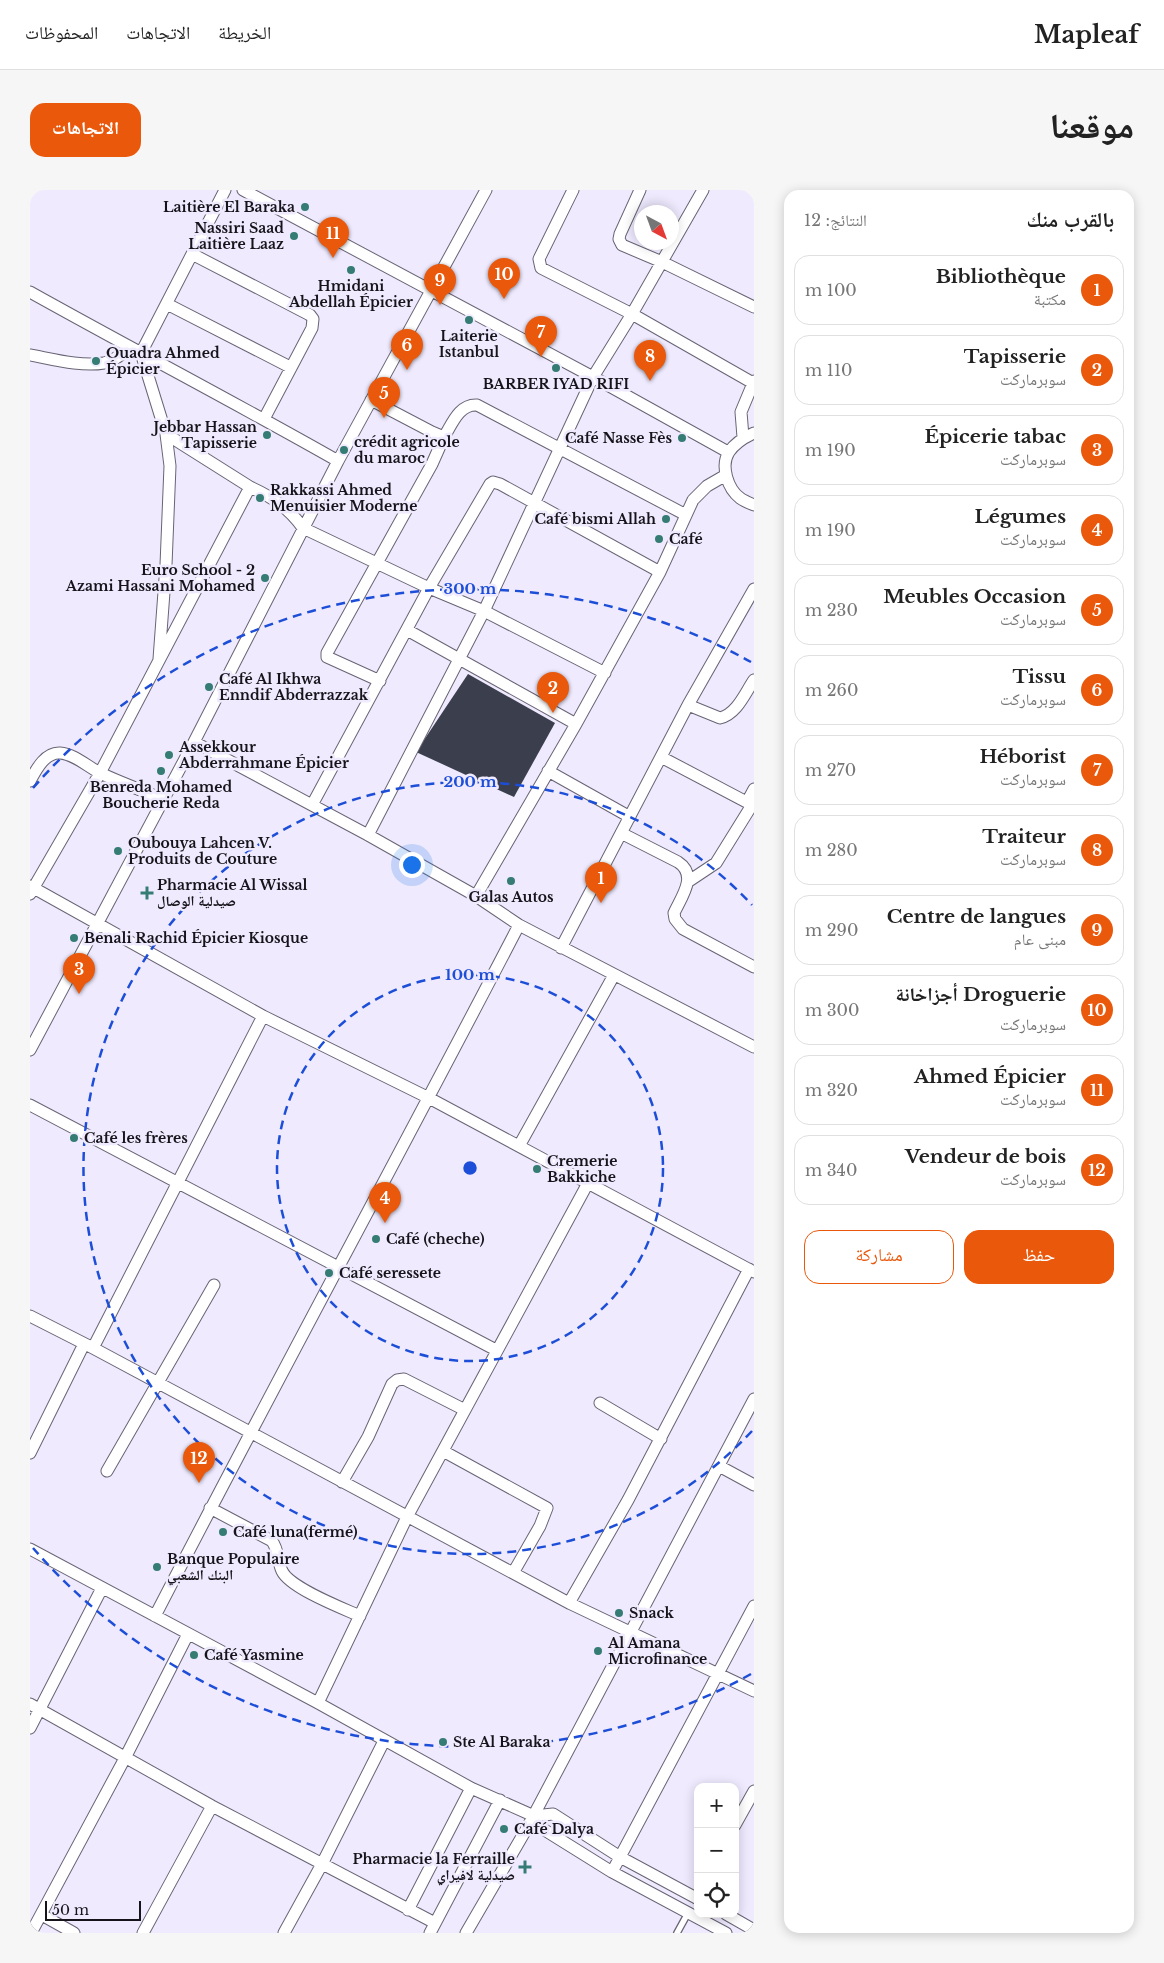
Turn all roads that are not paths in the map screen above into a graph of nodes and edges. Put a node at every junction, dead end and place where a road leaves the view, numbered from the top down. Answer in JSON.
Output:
{"nodes":[{"id":1,"x":225,"y":190,"type":"edge"},
{"id":2,"x":243,"y":190,"type":"edge"},
{"id":3,"x":486,"y":190,"type":"edge"},
{"id":4,"x":573,"y":190,"type":"edge"},
{"id":5,"x":640,"y":190,"type":"edge"},
{"id":6,"x":703,"y":190,"type":"edge"},
{"id":7,"x":192,"y":254,"type":"junction"},
{"id":8,"x":662,"y":262,"type":"junction"},
{"id":9,"x":431,"y":291,"type":"junction"},
{"id":10,"x":30,"y":292,"type":"edge"},
{"id":11,"x":167,"y":304,"type":"junction"},
{"id":12,"x":754,"y":307,"type":"edge"},
{"id":13,"x":632,"y":314,"type":"junction"},
{"id":14,"x":136,"y":350,"type":"junction"},
{"id":15,"x":30,"y":355,"type":"edge"},
{"id":16,"x":290,"y":367,"type":"junction"},
{"id":17,"x":593,"y":377,"type":"junction"},
{"id":18,"x":754,"y":382,"type":"edge"},
{"id":19,"x":371,"y":400,"type":"junction"},
{"id":20,"x":264,"y":419,"type":"junction"},
{"id":21,"x":166,"y":434,"type":"junction"},
{"id":22,"x":749,"y":435,"type":"edge"},
{"id":23,"x":444,"y":437,"type":"junction"},
{"id":24,"x":559,"y":448,"type":"junction"},
{"id":25,"x":728,"y":452,"type":"junction"},
{"id":26,"x":338,"y":462,"type":"junction"},
{"id":27,"x":726,"y":475,"type":"junction"},
{"id":28,"x":250,"y":487,"type":"junction"},
{"id":29,"x":533,"y":503,"type":"junction"},
{"id":30,"x":754,"y":505,"type":"edge"},
{"id":31,"x":686,"y":515,"type":"junction"},
{"id":32,"x":303,"y":528,"type":"junction"},
{"id":33,"x":376,"y":562,"type":"junction"},
{"id":34,"x":660,"y":572,"type":"junction"},
{"id":35,"x":430,"y":588,"type":"junction"},
{"id":36,"x":754,"y":589,"type":"edge"},
{"id":37,"x":484,"y":611,"type":"junction"},
{"id":38,"x":407,"y":630,"type":"junction"},
{"id":39,"x":459,"y":660,"type":"junction"},
{"id":40,"x":158,"y":664,"type":"junction"},
{"id":41,"x":604,"y":673,"type":"junction"},
{"id":42,"x":754,"y":680,"type":"edge"},
{"id":43,"x":380,"y":681,"type":"junction"},
{"id":44,"x":688,"y":705,"type":"junction"},
{"id":45,"x":576,"y":724,"type":"junction"},
{"id":46,"x":194,"y":742,"type":"junction"},
{"id":47,"x":661,"y":757,"type":"junction"},
{"id":48,"x":548,"y":771,"type":"junction"},
{"id":49,"x":100,"y":773,"type":"junction"},
{"id":50,"x":30,"y":781,"type":"edge"},
{"id":51,"x":754,"y":790,"type":"edge"},
{"id":52,"x":163,"y":799,"type":"junction"},
{"id":53,"x":751,"y":804,"type":"edge"},
{"id":54,"x":312,"y":806,"type":"junction"},
{"id":55,"x":630,"y":816,"type":"junction"},
{"id":56,"x":621,"y":833,"type":"junction"},
{"id":57,"x":368,"y":835,"type":"junction"},
{"id":58,"x":689,"y":881,"type":"junction"},
{"id":59,"x":31,"y":889,"type":"edge"},
{"id":60,"x":476,"y":896,"type":"junction"},
{"id":61,"x":97,"y":922,"type":"junction"},
{"id":62,"x":519,"y":925,"type":"junction"},
{"id":63,"x":561,"y":948,"type":"junction"},
{"id":64,"x":754,"y":967,"type":"edge"},
{"id":65,"x":614,"y":975,"type":"junction"},
{"id":66,"x":263,"y":1016,"type":"junction"},
{"id":67,"x":754,"y":1047,"type":"edge"},
{"id":68,"x":30,"y":1050,"type":"edge"},
{"id":69,"x":429,"y":1098,"type":"junction"},
{"id":70,"x":30,"y":1105,"type":"edge"},
{"id":71,"x":519,"y":1146,"type":"junction"},
{"id":72,"x":178,"y":1182,"type":"junction"},
{"id":73,"x":588,"y":1183,"type":"junction"},
{"id":74,"x":339,"y":1268,"type":"junction"},
{"id":75,"x":752,"y":1270,"type":"edge"},
{"id":76,"x":214,"y":1285,"type":"dead end"},
{"id":77,"x":30,"y":1316,"type":"edge"},
{"id":78,"x":89,"y":1346,"type":"junction"},
{"id":79,"x":496,"y":1350,"type":"junction"},
{"id":80,"x":158,"y":1383,"type":"junction"},
{"id":81,"x":754,"y":1399,"type":"edge"},
{"id":82,"x":600,"y":1403,"type":"dead end"},
{"id":83,"x":465,"y":1410,"type":"junction"},
{"id":84,"x":250,"y":1432,"type":"junction"},
{"id":85,"x":660,"y":1439,"type":"junction"},
{"id":86,"x":443,"y":1451,"type":"junction"},
{"id":87,"x":30,"y":1453,"type":"edge"},
{"id":88,"x":719,"y":1466,"type":"junction"},
{"id":89,"x":107,"y":1471,"type":"dead end"},
{"id":90,"x":342,"y":1482,"type":"junction"},
{"id":91,"x":754,"y":1486,"type":"edge"},
{"id":92,"x":210,"y":1508,"type":"junction"},
{"id":93,"x":407,"y":1517,"type":"junction"},
{"id":94,"x":30,"y":1549,"type":"edge"},
{"id":95,"x":513,"y":1573,"type":"junction"},
{"id":96,"x":102,"y":1588,"type":"junction"},
{"id":97,"x":569,"y":1603,"type":"junction"},
{"id":98,"x":754,"y":1606,"type":"edge"},
{"id":99,"x":155,"y":1616,"type":"junction"},
{"id":100,"x":360,"y":1616,"type":"junction"},
{"id":101,"x":631,"y":1632,"type":"junction"},
{"id":102,"x":188,"y":1634,"type":"junction"},
{"id":103,"x":718,"y":1673,"type":"junction"},
{"id":104,"x":754,"y":1691,"type":"edge"},
{"id":105,"x":318,"y":1703,"type":"junction"},
{"id":106,"x":35,"y":1707,"type":"edge"},
{"id":107,"x":30,"y":1728,"type":"edge"},
{"id":108,"x":384,"y":1741,"type":"junction"},
{"id":109,"x":125,"y":1758,"type":"junction"},
{"id":110,"x":472,"y":1788,"type":"junction"},
{"id":111,"x":754,"y":1791,"type":"edge"},
{"id":112,"x":500,"y":1800,"type":"junction"},
{"id":113,"x":212,"y":1806,"type":"junction"},
{"id":114,"x":534,"y":1816,"type":"junction"},
{"id":115,"x":739,"y":1818,"type":"edge"},
{"id":116,"x":620,"y":1857,"type":"junction"},
{"id":117,"x":322,"y":1864,"type":"junction"},
{"id":118,"x":612,"y":1872,"type":"junction"},
{"id":119,"x":694,"y":1895,"type":"edge"},
{"id":120,"x":694,"y":1902,"type":"edge"},
{"id":121,"x":408,"y":1910,"type":"junction"},
{"id":122,"x":688,"y":1912,"type":"junction"},
{"id":123,"x":42,"y":1915,"type":"junction"},
{"id":124,"x":733,"y":1918,"type":"edge"},
{"id":125,"x":432,"y":1928,"type":"edge"},
{"id":126,"x":754,"y":1930,"type":"edge"},
{"id":127,"x":31,"y":1933,"type":"edge"},
{"id":128,"x":74,"y":1933,"type":"edge"},
{"id":129,"x":143,"y":1933,"type":"edge"},
{"id":130,"x":284,"y":1933,"type":"edge"},
{"id":131,"x":466,"y":1933,"type":"edge"},
{"id":132,"x":677,"y":1933,"type":"edge"},
{"id":133,"x":726,"y":1933,"type":"edge"}],
"edges":[{"from":1,"to":7,"type":"street"},
{"from":2,"to":9,"type":"street"},
{"from":3,"to":9,"type":"street"},
{"from":4,"to":13,"type":"street"},
{"from":5,"to":8,"type":"street"},
{"from":6,"to":8,"type":"street"},
{"from":7,"to":11,"type":"street"},
{"from":7,"to":16,"type":"street"},
{"from":8,"to":12,"type":"street"},
{"from":8,"to":13,"type":"street"},
{"from":9,"to":17,"type":"street"},
{"from":9,"to":19,"type":"street"},
{"from":10,"to":14,"type":"street"},
{"from":11,"to":14,"type":"street"},
{"from":11,"to":16,"type":"street"},
{"from":13,"to":17,"type":"street"},
{"from":13,"to":18,"type":"street"},
{"from":14,"to":15,"type":"street"},
{"from":14,"to":20,"type":"street"},
{"from":14,"to":21,"type":"street"},
{"from":16,"to":20,"type":"street"},
{"from":17,"to":24,"type":"street"},
{"from":17,"to":25,"type":"street"},
{"from":18,"to":22,"type":"street"},
{"from":19,"to":23,"type":"street"},
{"from":19,"to":26,"type":"street"},
{"from":20,"to":26,"type":"street"},
{"from":21,"to":28,"type":"street"},
{"from":21,"to":40,"type":"street"},
{"from":22,"to":25,"type":"street"},
{"from":23,"to":24,"type":"street"},
{"from":23,"to":33,"type":"street"},
{"from":24,"to":29,"type":"street"},
{"from":24,"to":31,"type":"street"},
{"from":25,"to":27,"type":"street"},
{"from":26,"to":32,"type":"street"},
{"from":27,"to":30,"type":"street"},
{"from":27,"to":31,"type":"street"},
{"from":28,"to":32,"type":"street"},
{"from":28,"to":40,"type":"street"},
{"from":29,"to":34,"type":"street"},
{"from":29,"to":35,"type":"street"},
{"from":29,"to":37,"type":"street"},
{"from":31,"to":34,"type":"street"},
{"from":32,"to":33,"type":"street"},
{"from":32,"to":46,"type":"street"},
{"from":33,"to":35,"type":"street"},
{"from":33,"to":43,"type":"street"},
{"from":34,"to":41,"type":"street"},
{"from":35,"to":37,"type":"street"},
{"from":35,"to":38,"type":"street"},
{"from":36,"to":44,"type":"street"},
{"from":37,"to":39,"type":"street"},
{"from":37,"to":41,"type":"street"},
{"from":38,"to":39,"type":"street"},
{"from":38,"to":43,"type":"street"},
{"from":39,"to":45,"type":"street"},
{"from":39,"to":57,"type":"street"},
{"from":40,"to":49,"type":"street"},
{"from":41,"to":45,"type":"street"},
{"from":42,"to":44,"type":"street"},
{"from":43,"to":54,"type":"street"},
{"from":44,"to":47,"type":"street"},
{"from":45,"to":48,"type":"street"},
{"from":46,"to":52,"type":"street"},
{"from":46,"to":54,"type":"street"},
{"from":47,"to":53,"type":"street"},
{"from":47,"to":55,"type":"street"},
{"from":48,"to":55,"type":"street"},
{"from":48,"to":60,"type":"street"},
{"from":49,"to":50,"type":"street"},
{"from":49,"to":52,"type":"street"},
{"from":49,"to":59,"type":"street"},
{"from":51,"to":53,"type":"street"},
{"from":52,"to":61,"type":"street"},
{"from":53,"to":58,"type":"street"},
{"from":54,"to":57,"type":"street"},
{"from":55,"to":56,"type":"street"},
{"from":56,"to":58,"type":"street"},
{"from":56,"to":63,"type":"street"},
{"from":57,"to":60,"type":"street"},
{"from":58,"to":64,"type":"street"},
{"from":59,"to":61,"type":"street"},
{"from":60,"to":62,"type":"street"},
{"from":61,"to":66,"type":"street"},
{"from":61,"to":68,"type":"street"},
{"from":62,"to":63,"type":"street"},
{"from":62,"to":69,"type":"street"},
{"from":63,"to":65,"type":"street"},
{"from":65,"to":67,"type":"street"},
{"from":65,"to":71,"type":"street"},
{"from":66,"to":69,"type":"street"},
{"from":66,"to":72,"type":"street"},
{"from":69,"to":71,"type":"street"},
{"from":69,"to":74,"type":"street"},
{"from":70,"to":72,"type":"street"},
{"from":71,"to":73,"type":"street"},
{"from":72,"to":74,"type":"street"},
{"from":72,"to":78,"type":"street"},
{"from":73,"to":75,"type":"street"},
{"from":73,"to":79,"type":"street"},
{"from":74,"to":79,"type":"street"},
{"from":74,"to":84,"type":"street"},
{"from":75,"to":85,"type":"street"},
{"from":76,"to":80,"type":"street"},
{"from":77,"to":78,"type":"street"},
{"from":78,"to":80,"type":"street"},
{"from":78,"to":87,"type":"street"},
{"from":79,"to":83,"type":"street"},
{"from":80,"to":84,"type":"street"},
{"from":80,"to":89,"type":"street"},
{"from":81,"to":88,"type":"street"},
{"from":82,"to":85,"type":"street"},
{"from":83,"to":86,"type":"street"},
{"from":83,"to":90,"type":"street"},
{"from":84,"to":90,"type":"street"},
{"from":84,"to":92,"type":"street"},
{"from":85,"to":97,"type":"street"},
{"from":86,"to":93,"type":"street"},
{"from":86,"to":95,"type":"street"},
{"from":88,"to":91,"type":"street"},
{"from":88,"to":101,"type":"street"},
{"from":90,"to":93,"type":"street"},
{"from":92,"to":99,"type":"street"},
{"from":92,"to":100,"type":"street"},
{"from":93,"to":95,"type":"street"},
{"from":93,"to":100,"type":"street"},
{"from":94,"to":96,"type":"street"},
{"from":95,"to":97,"type":"street"},
{"from":96,"to":99,"type":"street"},
{"from":96,"to":106,"type":"street"},
{"from":97,"to":101,"type":"street"},
{"from":98,"to":103,"type":"street"},
{"from":99,"to":102,"type":"street"},
{"from":100,"to":105,"type":"street"},
{"from":101,"to":103,"type":"street"},
{"from":101,"to":114,"type":"street"},
{"from":102,"to":105,"type":"street"},
{"from":102,"to":109,"type":"street"},
{"from":103,"to":104,"type":"street"},
{"from":103,"to":116,"type":"street"},
{"from":105,"to":108,"type":"street"},
{"from":106,"to":107,"type":"street"},
{"from":106,"to":109,"type":"street"},
{"from":108,"to":110,"type":"street"},
{"from":108,"to":117,"type":"street"},
{"from":109,"to":113,"type":"street"},
{"from":109,"to":123,"type":"street"},
{"from":110,"to":112,"type":"street"},
{"from":110,"to":121,"type":"street"},
{"from":111,"to":115,"type":"street"},
{"from":112,"to":114,"type":"street"},
{"from":112,"to":125,"type":"street"},
{"from":113,"to":117,"type":"street"},
{"from":113,"to":129,"type":"street"},
{"from":114,"to":116,"type":"street"},
{"from":114,"to":118,"type":"street"},
{"from":114,"to":131,"type":"street"},
{"from":116,"to":118,"type":"street"},
{"from":116,"to":119,"type":"street"},
{"from":117,"to":121,"type":"street"},
{"from":117,"to":130,"type":"street"},
{"from":118,"to":122,"type":"street"},
{"from":120,"to":122,"type":"street"},
{"from":121,"to":125,"type":"street"},
{"from":122,"to":132,"type":"lane"},
{"from":122,"to":133,"type":"street"},
{"from":123,"to":127,"type":"street"},
{"from":123,"to":128,"type":"street"},
{"from":124,"to":126,"type":"street"}]}
